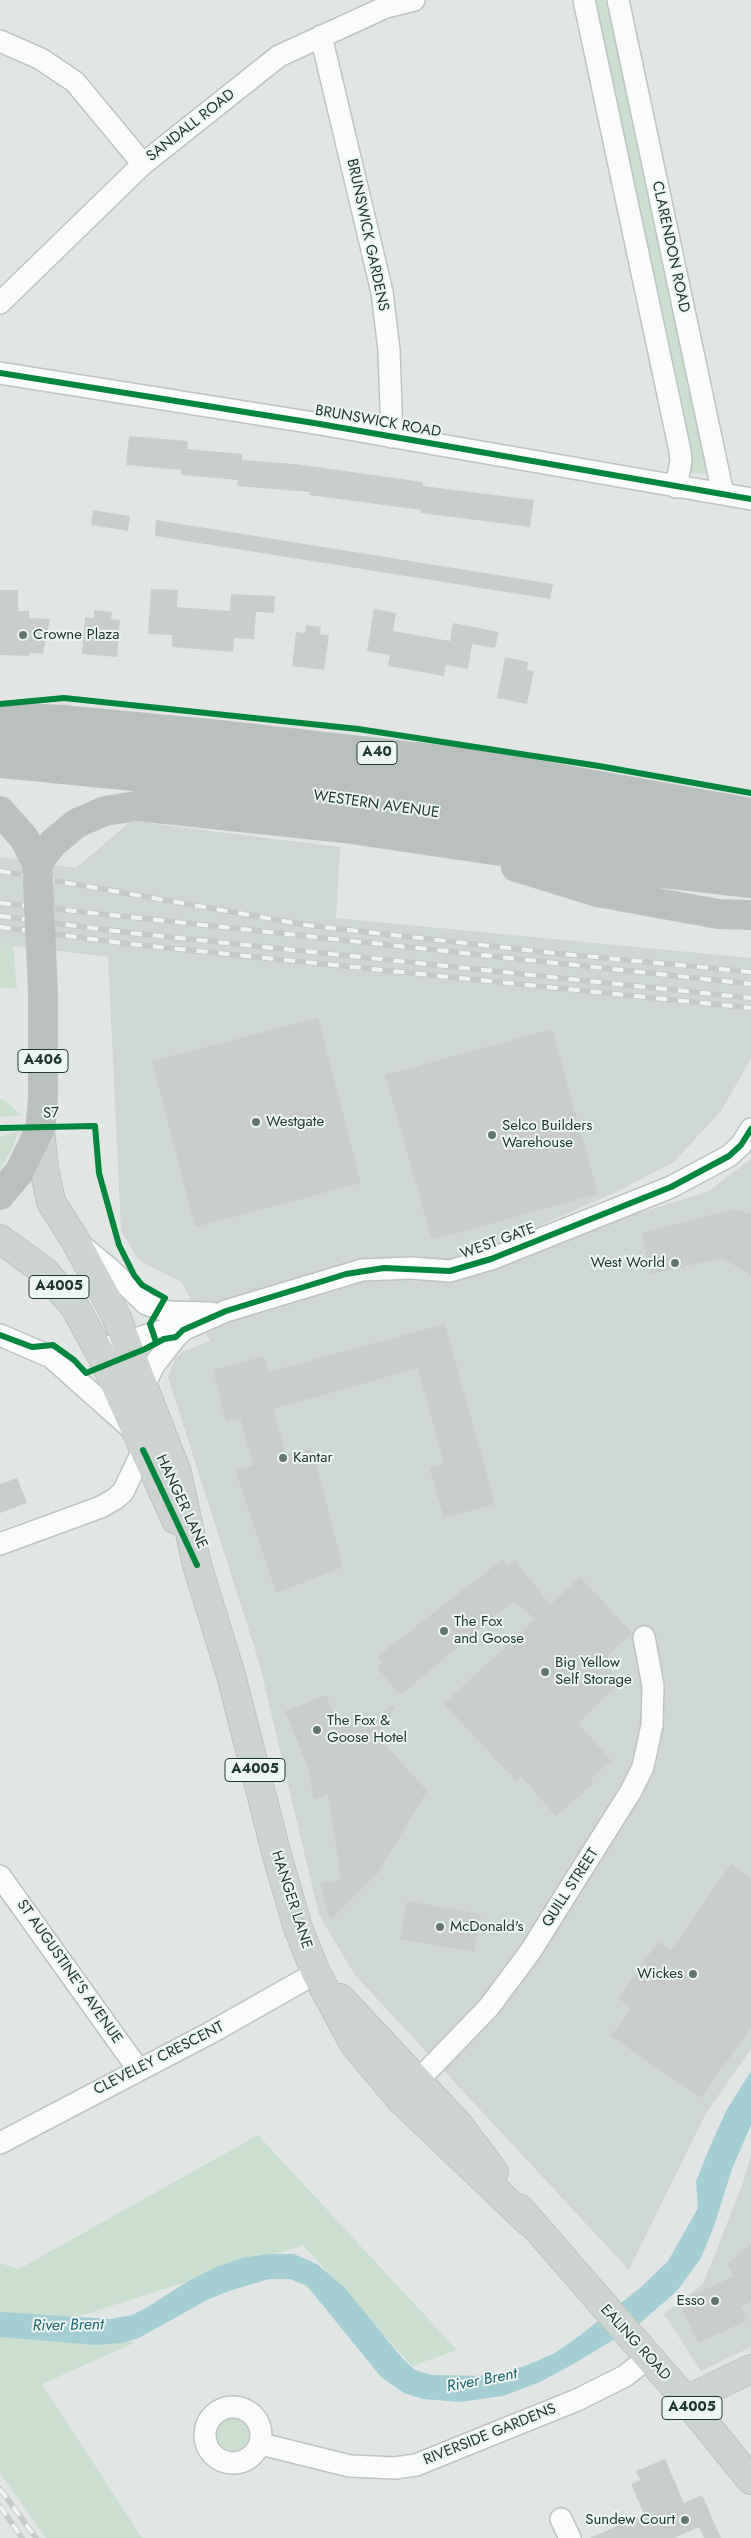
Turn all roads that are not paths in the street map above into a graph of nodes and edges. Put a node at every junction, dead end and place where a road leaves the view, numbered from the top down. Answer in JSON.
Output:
{"nodes":[{"id":1,"x":414,"y":0,"type":"edge"},
{"id":2,"x":584,"y":0,"type":"edge"},
{"id":3,"x":618,"y":0,"type":"edge"},
{"id":4,"x":320,"y":36,"type":"junction"},
{"id":5,"x":0,"y":41,"type":"edge"},
{"id":6,"x":143,"y":164,"type":"junction"},
{"id":7,"x":0,"y":303,"type":"edge"},
{"id":8,"x":0,"y":373,"type":"edge"},
{"id":9,"x":392,"y":437,"type":"junction"},
{"id":10,"x":676,"y":487,"type":"junction"},
{"id":11,"x":723,"y":494,"type":"junction"},
{"id":12,"x":751,"y":499,"type":"edge"},
{"id":13,"x":0,"y":717,"type":"edge"},
{"id":14,"x":0,"y":738,"type":"edge"},
{"id":15,"x":0,"y":764,"type":"edge"},
{"id":16,"x":0,"y":811,"type":"edge"},
{"id":17,"x":751,"y":813,"type":"edge"},
{"id":18,"x":751,"y":830,"type":"edge"},
{"id":19,"x":431,"y":841,"type":"junction"},
{"id":20,"x":751,"y":860,"type":"edge"},
{"id":21,"x":37,"y":863,"type":"junction"},
{"id":22,"x":751,"y":883,"type":"edge"},
{"id":23,"x":751,"y":915,"type":"edge"},
{"id":24,"x":40,"y":1130,"type":"junction"},
{"id":25,"x":751,"y":1130,"type":"edge"},
{"id":26,"x":0,"y":1195,"type":"edge"},
{"id":27,"x":0,"y":1239,"type":"edge"},
{"id":28,"x":75,"y":1240,"type":"junction"},
{"id":29,"x":226,"y":1311,"type":"junction"},
{"id":30,"x":183,"y":1330,"type":"junction"},
{"id":31,"x":0,"y":1335,"type":"edge"},
{"id":32,"x":127,"y":1342,"type":"junction"},
{"id":33,"x":98,"y":1350,"type":"junction"},
{"id":34,"x":144,"y":1385,"type":"junction"},
{"id":35,"x":139,"y":1441,"type":"junction"},
{"id":36,"x":0,"y":1544,"type":"edge"},
{"id":37,"x":197,"y":1565,"type":"junction"},
{"id":38,"x":644,"y":1637,"type":"dead end"},
{"id":39,"x":0,"y":1876,"type":"edge"},
{"id":40,"x":316,"y":1974,"type":"junction"},
{"id":41,"x":138,"y":2069,"type":"junction"},
{"id":42,"x":419,"y":2080,"type":"junction"},
{"id":43,"x":400,"y":2099,"type":"junction"},
{"id":44,"x":0,"y":2143,"type":"edge"},
{"id":45,"x":530,"y":2223,"type":"junction"},
{"id":46,"x":596,"y":2298,"type":"joint"},
{"id":47,"x":641,"y":2348,"type":"junction"},
{"id":48,"x":751,"y":2369,"type":"edge"},
{"id":49,"x":686,"y":2400,"type":"junction"},
{"id":50,"x":260,"y":2444,"type":"dead end"},
{"id":51,"x":751,"y":2480,"type":"edge"},
{"id":52,"x":561,"y":2519,"type":"dead end"},
{"id":53,"x":570,"y":2538,"type":"edge"}],
"edges":[{"from":1,"to":4,"type":"street","name":"SANDALL ROAD"},
{"from":2,"to":10,"type":"street"},
{"from":3,"to":11,"type":"street","name":"CLARENDON ROAD"},
{"from":4,"to":6,"type":"street","name":"SANDALL ROAD"},
{"from":4,"to":9,"type":"street","name":"BRUNSWICK GARDENS"},
{"from":5,"to":6,"type":"street"},
{"from":6,"to":7,"type":"street","name":"SANDALL ROAD"},
{"from":8,"to":9,"type":"street","name":"BRUNSWICK ROAD"},
{"from":9,"to":10,"type":"street","name":"BRUNSWICK ROAD"},
{"from":10,"to":11,"type":"street","name":"BRUNSWICK ROAD"},
{"from":11,"to":12,"type":"street","name":"BRUNSWICK ROAD"},
{"from":13,"to":17,"type":"highway","number":"A40"},
{"from":14,"to":18,"type":"highway","name":"WESTERN AVENUE","number":"A40"},
{"from":15,"to":20,"type":"highway","name":"WESTERN AVENUE"},
{"from":16,"to":21,"type":"highway","number":"A406"},
{"from":19,"to":21,"type":"highway"},
{"from":19,"to":22,"type":"highway"},
{"from":19,"to":23,"type":"highway"},
{"from":21,"to":24,"type":"highway","number":"A406","bridge":true},
{"from":24,"to":26,"type":"highway","number":"A406"},
{"from":24,"to":28,"type":"main road","name":"HANGER LANE","number":"A4005"},
{"from":25,"to":29,"type":"street","name":"WEST GATE"},
{"from":27,"to":33,"type":"main road","name":"HANGER LANE","number":"A4005"},
{"from":28,"to":29,"type":"street","name":"WEST GATE"},
{"from":28,"to":32,"type":"main road","name":"HANGER LANE","number":"A4005"},
{"from":29,"to":30,"type":"street","name":"WEST GATE"},
{"from":30,"to":32,"type":"street","name":"WEST GATE"},
{"from":30,"to":34,"type":"street","name":"WEST GATE"},
{"from":31,"to":35,"type":"street"},
{"from":32,"to":33,"type":"street","name":"WEST GATE"},
{"from":32,"to":34,"type":"main road","name":"HANGER LANE","number":"A4005"},
{"from":33,"to":35,"type":"main road","name":"HANGER LANE","number":"A4005"},
{"from":34,"to":37,"type":"main road","name":"HANGER LANE","number":"A4005"},
{"from":35,"to":36,"type":"street"},
{"from":35,"to":37,"type":"main road","name":"HANGER LANE","number":"A4005"},
{"from":37,"to":40,"type":"main road","name":"HANGER LANE","number":"A4005"},
{"from":38,"to":42,"type":"street","name":"QUILL STREET"},
{"from":39,"to":41,"type":"street","name":"ST AUGUSTINE'S AVENUE"},
{"from":40,"to":41,"type":"street","name":"CLEVELEY CRESCENT"},
{"from":40,"to":42,"type":"main road","name":"HANGER LANE","number":"A4005"},
{"from":40,"to":43,"type":"main road","name":"HANGER LANE","number":"A4005"},
{"from":41,"to":44,"type":"street","name":"CLEVELEY CRESCENT"},
{"from":42,"to":43,"type":"street","name":"QUILL STREET"},
{"from":42,"to":45,"type":"main road","name":"HANGER LANE","number":"A4005"},
{"from":43,"to":45,"type":"main road","name":"HANGER LANE","number":"A4005"},
{"from":45,"to":46,"type":"main road","name":"HANGER LANE","number":"A4005"},
{"from":46,"to":47,"type":"main road","name":"EALING ROAD","number":"A4005"},
{"from":47,"to":49,"type":"main road","name":"EALING ROAD","number":"A4005"},
{"from":47,"to":50,"type":"street","name":"RIVERSIDE GARDENS"},
{"from":48,"to":49,"type":"main road"},
{"from":49,"to":51,"type":"main road","name":"EALING ROAD","number":"A4005"},
{"from":52,"to":53,"type":"street"}]}
